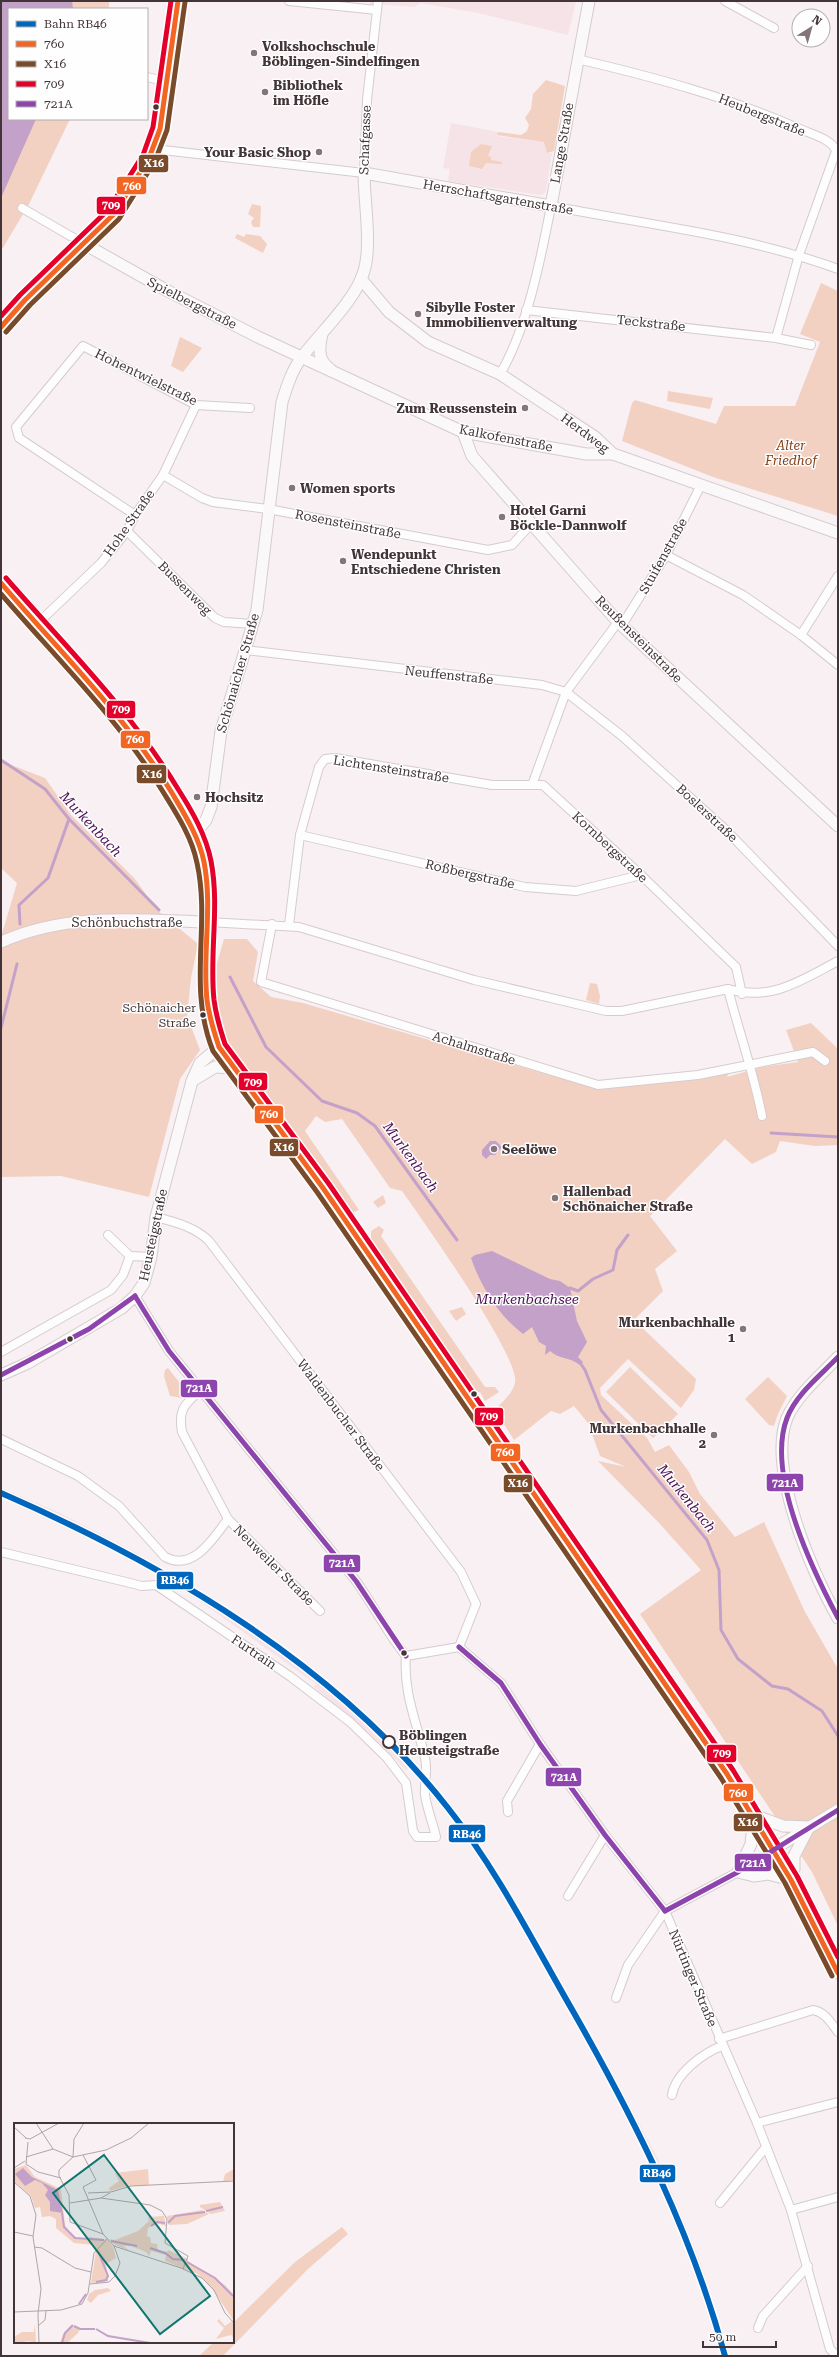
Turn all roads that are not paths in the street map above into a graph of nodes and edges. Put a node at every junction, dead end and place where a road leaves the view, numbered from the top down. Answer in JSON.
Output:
{"nodes":[{"id":1,"x":178,"y":1,"type":"edge"},
{"id":2,"x":289,"y":1,"type":"edge"},
{"id":3,"x":378,"y":1,"type":"edge"},
{"id":4,"x":589,"y":1,"type":"edge"},
{"id":5,"x":725,"y":1,"type":"edge"},
{"id":6,"x":377,"y":10,"type":"junction"},
{"id":7,"x":774,"y":28,"type":"dead end"},
{"id":8,"x":577,"y":59,"type":"junction"},
{"id":9,"x":148,"y":77,"type":"edge"},
{"id":10,"x":168,"y":82,"type":"junction"},
{"id":11,"x":154,"y":149,"type":"junction"},
{"id":12,"x":364,"y":173,"type":"junction"},
{"id":13,"x":551,"y":206,"type":"junction"},
{"id":14,"x":22,"y":208,"type":"dead end"},
{"id":15,"x":86,"y":245,"type":"junction"},
{"id":16,"x":799,"y":254,"type":"junction"},
{"id":17,"x":838,"y":269,"type":"edge"},
{"id":18,"x":361,"y":279,"type":"junction"},
{"id":19,"x":526,"y":310,"type":"junction"},
{"id":20,"x":1,"y":327,"type":"edge"},
{"id":21,"x":323,"y":333,"type":"junction"},
{"id":22,"x":776,"y":338,"type":"junction"},
{"id":23,"x":811,"y":345,"type":"dead end"},
{"id":24,"x":302,"y":358,"type":"junction"},
{"id":25,"x":500,"y":374,"type":"junction"},
{"id":26,"x":338,"y":375,"type":"junction"},
{"id":27,"x":196,"y":405,"type":"junction"},
{"id":28,"x":250,"y":408,"type":"dead end"},
{"id":29,"x":463,"y":432,"type":"junction"},
{"id":30,"x":613,"y":454,"type":"junction"},
{"id":31,"x":163,"y":475,"type":"junction"},
{"id":32,"x":701,"y":485,"type":"junction"},
{"id":33,"x":268,"y":509,"type":"junction"},
{"id":34,"x":135,"y":515,"type":"junction"},
{"id":35,"x":530,"y":525,"type":"junction"},
{"id":36,"x":127,"y":531,"type":"junction"},
{"id":37,"x":838,"y":533,"type":"edge"},
{"id":38,"x":666,"y":555,"type":"junction"},
{"id":39,"x":838,"y":576,"type":"edge"},
{"id":40,"x":1,"y":583,"type":"edge"},
{"id":41,"x":620,"y":623,"type":"junction"},
{"id":42,"x":37,"y":624,"type":"junction"},
{"id":43,"x":253,"y":624,"type":"junction"},
{"id":44,"x":802,"y":634,"type":"junction"},
{"id":45,"x":246,"y":650,"type":"junction"},
{"id":46,"x":838,"y":665,"type":"edge"},
{"id":47,"x":566,"y":692,"type":"junction"},
{"id":48,"x":532,"y":785,"type":"junction"},
{"id":49,"x":838,"y":826,"type":"edge"},
{"id":50,"x":194,"y":835,"type":"junction"},
{"id":51,"x":300,"y":835,"type":"junction"},
{"id":52,"x":641,"y":875,"type":"junction"},
{"id":53,"x":208,"y":922,"type":"junction"},
{"id":54,"x":272,"y":924,"type":"junction"},
{"id":55,"x":289,"y":926,"type":"junction"},
{"id":56,"x":1,"y":942,"type":"edge"},
{"id":57,"x":838,"y":946,"type":"edge"},
{"id":58,"x":838,"y":961,"type":"edge"},
{"id":59,"x":728,"y":989,"type":"junction"},
{"id":60,"x":742,"y":994,"type":"junction"},
{"id":61,"x":219,"y":1047,"type":"junction"},
{"id":62,"x":825,"y":1061,"type":"dead end"},
{"id":63,"x":748,"y":1064,"type":"junction"},
{"id":64,"x":234,"y":1068,"type":"junction"},
{"id":65,"x":192,"y":1081,"type":"junction"},
{"id":66,"x":762,"y":1116,"type":"dead end"},
{"id":67,"x":156,"y":1217,"type":"junction"},
{"id":68,"x":108,"y":1236,"type":"dead end"},
{"id":69,"x":130,"y":1256,"type":"junction"},
{"id":70,"x":150,"y":1258,"type":"junction"},
{"id":71,"x":135,"y":1296,"type":"junction"},
{"id":72,"x":1,"y":1352,"type":"edge"},
{"id":73,"x":838,"y":1357,"type":"edge"},
{"id":74,"x":1,"y":1375,"type":"edge"},
{"id":75,"x":201,"y":1389,"type":"junction"},
{"id":76,"x":1,"y":1439,"type":"edge"},
{"id":77,"x":228,"y":1520,"type":"junction"},
{"id":78,"x":1,"y":1552,"type":"edge"},
{"id":79,"x":320,"y":1611,"type":"dead end"},
{"id":80,"x":838,"y":1618,"type":"edge"},
{"id":81,"x":459,"y":1647,"type":"junction"},
{"id":82,"x":406,"y":1656,"type":"junction"},
{"id":83,"x":540,"y":1744,"type":"junction"},
{"id":84,"x":838,"y":1810,"type":"edge"},
{"id":85,"x":508,"y":1812,"type":"dead end"},
{"id":86,"x":754,"y":1815,"type":"junction"},
{"id":87,"x":810,"y":1827,"type":"junction"},
{"id":88,"x":604,"y":1835,"type":"junction"},
{"id":89,"x":774,"y":1849,"type":"junction"},
{"id":90,"x":738,"y":1872,"type":"junction"},
{"id":91,"x":791,"y":1880,"type":"junction"},
{"id":92,"x":568,"y":1896,"type":"dead end"},
{"id":93,"x":665,"y":1911,"type":"junction"},
{"id":94,"x":838,"y":1973,"type":"edge"},
{"id":95,"x":616,"y":1998,"type":"dead end"},
{"id":96,"x":838,"y":2032,"type":"edge"},
{"id":97,"x":720,"y":2042,"type":"junction"},
{"id":98,"x":672,"y":2095,"type":"dead end"},
{"id":99,"x":838,"y":2102,"type":"edge"},
{"id":100,"x":757,"y":2124,"type":"junction"},
{"id":101,"x":766,"y":2147,"type":"junction"},
{"id":102,"x":838,"y":2197,"type":"edge"},
{"id":103,"x":720,"y":2203,"type":"dead end"},
{"id":104,"x":791,"y":2210,"type":"junction"},
{"id":105,"x":808,"y":2266,"type":"junction"},
{"id":106,"x":758,"y":2328,"type":"dead end"},
{"id":107,"x":837,"y":2356,"type":"edge"}],
"edges":[{"from":1,"to":10,"type":"street"},
{"from":2,"to":6,"type":"street"},
{"from":3,"to":6,"type":"street","name":"Schafgasse"},
{"from":4,"to":8,"type":"street","name":"Lange Straße"},
{"from":5,"to":7,"type":"street"},
{"from":6,"to":12,"type":"street","name":"Schafgasse"},
{"from":8,"to":13,"type":"street","name":"Lange Straße"},
{"from":8,"to":16,"type":"street","name":"Heubergstraße"},
{"from":9,"to":10,"type":"street"},
{"from":10,"to":11,"type":"street"},
{"from":11,"to":12,"type":"street","name":"Herrschaftsgartenstraße"},
{"from":11,"to":15,"type":"street"},
{"from":12,"to":13,"type":"street","name":"Herrschaftsgartenstraße"},
{"from":12,"to":18,"type":"street","name":"Schafgasse"},
{"from":13,"to":16,"type":"street","name":"Herrschaftsgartenstraße"},
{"from":13,"to":19,"type":"street","name":"Lange Straße"},
{"from":14,"to":15,"type":"street"},
{"from":15,"to":20,"type":"street"},
{"from":15,"to":24,"type":"street","name":"Spielbergstraße"},
{"from":16,"to":17,"type":"street","name":"Herrschaftsgartenstraße"},
{"from":16,"to":22,"type":"street"},
{"from":18,"to":21,"type":"street","name":"Schönaicher Straße"},
{"from":18,"to":25,"type":"street","name":"Herdweg"},
{"from":19,"to":22,"type":"street","name":"Teckstraße"},
{"from":19,"to":25,"type":"street","name":"Lange Straße"},
{"from":21,"to":24,"type":"street","name":"Schönaicher Straße"},
{"from":21,"to":26,"type":"street","name":"Kalkofenstraße"},
{"from":22,"to":23,"type":"street","name":"Teckstraße"},
{"from":24,"to":26,"type":"street","name":"Kalkofenstraße"},
{"from":24,"to":33,"type":"street","name":"Schönaicher Straße"},
{"from":25,"to":30,"type":"street","name":"Herdweg"},
{"from":26,"to":29,"type":"street","name":"Kalkofenstraße"},
{"from":27,"to":28,"type":"street","name":"Hohentwielstraße"},
{"from":27,"to":31,"type":"street","name":"Hohe Straße"},
{"from":27,"to":34,"type":"street","name":"Hohentwielstraße"},
{"from":29,"to":30,"type":"street","name":"Kalkofenstraße"},
{"from":29,"to":35,"type":"street","name":"Reußensteinstraße"},
{"from":30,"to":32,"type":"street","name":"Herdweg"},
{"from":31,"to":33,"type":"street","name":"Rosensteinstraße"},
{"from":31,"to":34,"type":"street","name":"Hohe Straße"},
{"from":32,"to":37,"type":"street","name":"Herdweg"},
{"from":32,"to":38,"type":"street","name":"Stuifenstraße"},
{"from":33,"to":35,"type":"street","name":"Rosensteinstraße"},
{"from":33,"to":43,"type":"street","name":"Schönaicher Straße"},
{"from":34,"to":36,"type":"street","name":"Hohe Straße"},
{"from":35,"to":41,"type":"street","name":"Reußensteinstraße"},
{"from":36,"to":42,"type":"street","name":"Hohe Straße"},
{"from":36,"to":43,"type":"street","name":"Bussenweg"},
{"from":38,"to":41,"type":"street","name":"Stuifenstraße"},
{"from":38,"to":44,"type":"street"},
{"from":39,"to":44,"type":"street"},
{"from":40,"to":42,"type":"street"},
{"from":41,"to":47,"type":"street"},
{"from":41,"to":49,"type":"street","name":"Reußensteinstraße"},
{"from":42,"to":50,"type":"street"},
{"from":43,"to":45,"type":"street","name":"Schönaicher Straße"},
{"from":44,"to":46,"type":"street"},
{"from":45,"to":47,"type":"street","name":"Neuffenstraße"},
{"from":45,"to":50,"type":"street","name":"Schönaicher Straße"},
{"from":47,"to":48,"type":"street"},
{"from":47,"to":57,"type":"street","name":"Boslerstraße"},
{"from":48,"to":51,"type":"street","name":"Lichtensteinstraße"},
{"from":48,"to":52,"type":"street","name":"Kornbergstraße"},
{"from":50,"to":53,"type":"street"},
{"from":51,"to":52,"type":"street","name":"Roßbergstraße"},
{"from":51,"to":55,"type":"street","name":"Lichtensteinstraße"},
{"from":52,"to":60,"type":"street","name":"Kornbergstraße"},
{"from":53,"to":54,"type":"street"},
{"from":53,"to":56,"type":"street","name":"Schönbuchstraße"},
{"from":53,"to":61,"type":"street"},
{"from":54,"to":55,"type":"street"},
{"from":54,"to":63,"type":"street","name":"Achalmstraße"},
{"from":55,"to":59,"type":"street"},
{"from":58,"to":60,"type":"street"},
{"from":59,"to":60,"type":"street"},
{"from":59,"to":63,"type":"street"},
{"from":61,"to":64,"type":"street"},
{"from":61,"to":65,"type":"street","name":"Heusteigstraße"},
{"from":62,"to":63,"type":"street","name":"Achalmstraße"},
{"from":63,"to":66,"type":"street"},
{"from":64,"to":65,"type":"street"},
{"from":64,"to":86,"type":"street"},
{"from":65,"to":67,"type":"street","name":"Heusteigstraße"},
{"from":67,"to":70,"type":"street","name":"Heusteigstraße"},
{"from":67,"to":81,"type":"street","name":"Waldenbucher Straße"},
{"from":68,"to":69,"type":"street"},
{"from":69,"to":70,"type":"street"},
{"from":69,"to":72,"type":"street"},
{"from":70,"to":71,"type":"street","name":"Heusteigstraße"},
{"from":71,"to":74,"type":"street"},
{"from":71,"to":75,"type":"street","name":"Heusteigstraße"},
{"from":73,"to":80,"type":"street"},
{"from":75,"to":77,"type":"street","name":"Neuweiler Straße"},
{"from":75,"to":82,"type":"street","name":"Heusteigstraße"},
{"from":76,"to":77,"type":"street","name":"Neuweiler Straße"},
{"from":77,"to":79,"type":"street","name":"Neuweiler Straße"},
{"from":78,"to":82,"type":"street","name":"Furtrain"},
{"from":81,"to":82,"type":"street"},
{"from":81,"to":83,"type":"street","name":"Nürtinger Straße"},
{"from":83,"to":85,"type":"street"},
{"from":83,"to":88,"type":"street","name":"Nürtinger Straße"},
{"from":84,"to":87,"type":"street"},
{"from":86,"to":87,"type":"street"},
{"from":86,"to":89,"type":"street"},
{"from":86,"to":90,"type":"street"},
{"from":87,"to":89,"type":"street"},
{"from":87,"to":91,"type":"street"},
{"from":88,"to":92,"type":"street"},
{"from":88,"to":93,"type":"street","name":"Nürtinger Straße"},
{"from":89,"to":90,"type":"street","name":"Nürtinger Straße"},
{"from":89,"to":91,"type":"street"},
{"from":90,"to":91,"type":"street"},
{"from":90,"to":93,"type":"street","name":"Nürtinger Straße"},
{"from":91,"to":94,"type":"street"},
{"from":93,"to":95,"type":"street","name":"Nürtinger Straße"},
{"from":93,"to":97,"type":"street","name":"Nürtinger Straße"},
{"from":96,"to":97,"type":"street"},
{"from":97,"to":98,"type":"street"},
{"from":97,"to":100,"type":"street","name":"Nürtinger Straße"},
{"from":99,"to":100,"type":"street"},
{"from":100,"to":101,"type":"street","name":"Nürtinger Straße"},
{"from":101,"to":103,"type":"street"},
{"from":101,"to":104,"type":"street","name":"Nürtinger Straße"},
{"from":102,"to":104,"type":"street"},
{"from":104,"to":105,"type":"street","name":"Nürtinger Straße"},
{"from":105,"to":106,"type":"street"},
{"from":105,"to":107,"type":"street","name":"Nürtinger Straße"}]}
